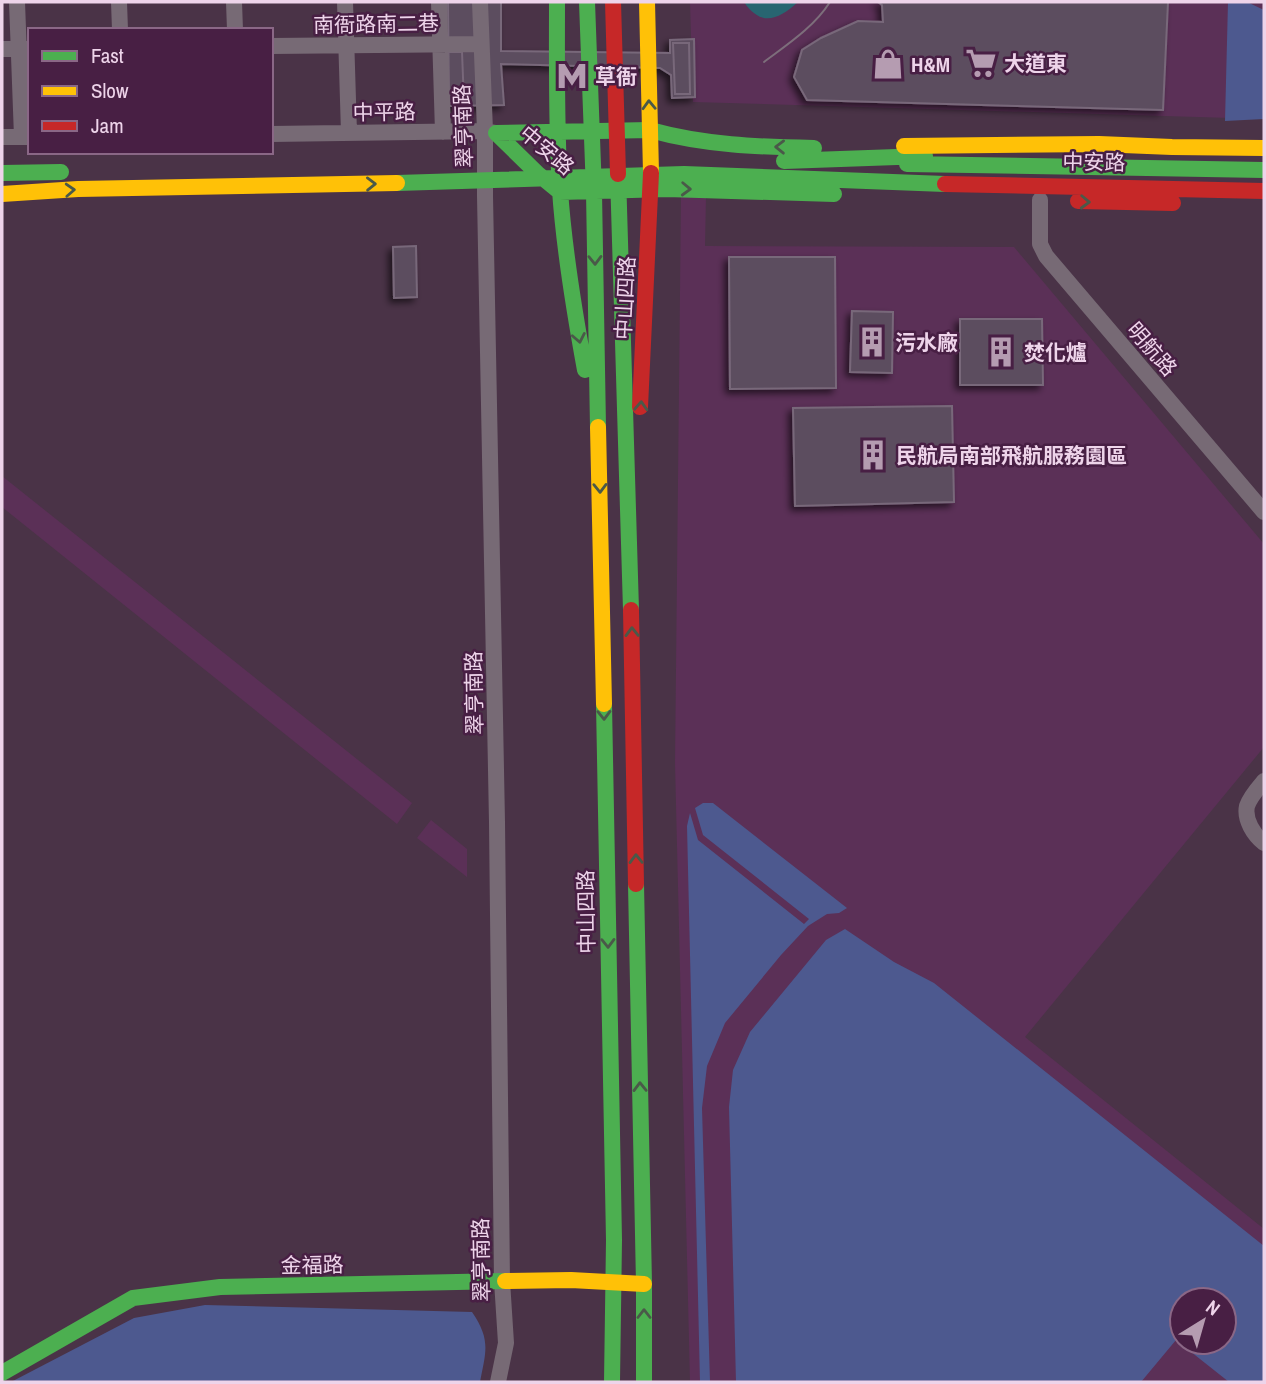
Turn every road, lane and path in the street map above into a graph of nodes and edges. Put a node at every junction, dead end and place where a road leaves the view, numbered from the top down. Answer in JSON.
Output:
{"nodes":[{"id":1,"x":17,"y":2,"type":"edge"},
{"id":2,"x":120,"y":2,"type":"edge"},
{"id":3,"x":234,"y":2,"type":"edge"},
{"id":4,"x":345,"y":2,"type":"edge"},
{"id":5,"x":439,"y":2,"type":"edge"},
{"id":6,"x":480,"y":2,"type":"edge"},
{"id":7,"x":556,"y":2,"type":"edge"},
{"id":8,"x":587,"y":2,"type":"edge"},
{"id":9,"x":613,"y":2,"type":"edge"},
{"id":10,"x":646,"y":2,"type":"edge"},
{"id":11,"x":120,"y":28,"type":"edge"},
{"id":12,"x":235,"y":28,"type":"edge"},
{"id":13,"x":441,"y":44,"type":"junction"},
{"id":14,"x":481,"y":44,"type":"junction"},
{"id":15,"x":273,"y":46,"type":"edge"},
{"id":16,"x":347,"y":46,"type":"junction"},
{"id":17,"x":2,"y":49,"type":"edge"},
{"id":18,"x":24,"y":49,"type":"edge"},
{"id":19,"x":650,"y":130,"type":"junction"},
{"id":20,"x":618,"y":131,"type":"junction"},
{"id":21,"x":443,"y":132,"type":"junction"},
{"id":22,"x":491,"y":132,"type":"junction"},
{"id":23,"x":557,"y":132,"type":"junction"},
{"id":24,"x":590,"y":132,"type":"junction"},
{"id":25,"x":349,"y":133,"type":"junction"},
{"id":26,"x":273,"y":134,"type":"edge"},
{"id":27,"x":2,"y":137,"type":"edge"},
{"id":28,"x":26,"y":137,"type":"edge"},
{"id":29,"x":846,"y":148,"type":"junction"},
{"id":30,"x":1264,"y":148,"type":"edge"},
{"id":31,"x":1264,"y":158,"type":"edge"},
{"id":32,"x":1264,"y":164,"type":"edge"},
{"id":33,"x":463,"y":165,"type":"dead end"},
{"id":34,"x":774,"y":170,"type":"junction"},
{"id":35,"x":1264,"y":170,"type":"edge"},
{"id":36,"x":80,"y":172,"type":"dead end"},
{"id":37,"x":2,"y":173,"type":"edge"},
{"id":38,"x":1264,"y":180,"type":"edge"},
{"id":39,"x":1264,"y":188,"type":"edge"},
{"id":40,"x":651,"y":190,"type":"junction"},
{"id":41,"x":620,"y":191,"type":"junction"},
{"id":42,"x":560,"y":192,"type":"junction"},
{"id":43,"x":593,"y":192,"type":"junction"},
{"id":44,"x":2,"y":194,"type":"edge"},
{"id":45,"x":841,"y":194,"type":"junction"},
{"id":46,"x":1040,"y":200,"type":"junction"},
{"id":47,"x":1264,"y":205,"type":"edge"},
{"id":48,"x":599,"y":441,"type":"junction"},
{"id":49,"x":1264,"y":512,"type":"edge"},
{"id":50,"x":631,"y":596,"type":"junction"},
{"id":51,"x":1264,"y":781,"type":"edge"},
{"id":52,"x":1264,"y":843,"type":"edge"},
{"id":53,"x":502,"y":1281,"type":"junction"},
{"id":54,"x":613,"y":1283,"type":"junction"},
{"id":55,"x":644,"y":1284,"type":"junction"},
{"id":56,"x":2,"y":1373,"type":"edge"},
{"id":57,"x":498,"y":1382,"type":"edge"},
{"id":58,"x":612,"y":1382,"type":"edge"},
{"id":59,"x":644,"y":1382,"type":"edge"}],
"edges":[{"from":1,"to":18,"type":"street"},
{"from":2,"to":11,"type":"street"},
{"from":3,"to":12,"type":"street"},
{"from":4,"to":16,"type":"street"},
{"from":5,"to":13,"type":"street"},
{"from":6,"to":14,"type":"street","name":"翠亨南路"},
{"from":7,"to":23,"type":"main road","name":"中山四路"},
{"from":8,"to":24,"type":"main road","name":"中山四路"},
{"from":9,"to":20,"type":"main road","name":"中山四路"},
{"from":19,"to":10,"type":"main road","name":"中山四路","one_way":true},
{"from":13,"to":14,"type":"street","name":"南衙路南二巷"},
{"from":13,"to":16,"type":"street","name":"南衙路南二巷"},
{"from":13,"to":21,"type":"street"},
{"from":14,"to":22,"type":"street","name":"翠亨南路"},
{"from":15,"to":16,"type":"street","name":"南衙路南二巷"},
{"from":16,"to":25,"type":"street"},
{"from":17,"to":18,"type":"street"},
{"from":18,"to":28,"type":"street"},
{"from":19,"to":20,"type":"main road","name":"中安路"},
{"from":29,"to":19,"type":"main road","name":"中安路","one_way":true},
{"from":19,"to":40,"type":"main road","name":"中山四路"},
{"from":20,"to":24,"type":"main road","name":"中安路"},
{"from":20,"to":41,"type":"main road","name":"中山四路"},
{"from":21,"to":22,"type":"street","name":"中平路"},
{"from":21,"to":25,"type":"street","name":"中平路"},
{"from":22,"to":23,"type":"main road","name":"中安路"},
{"from":22,"to":42,"type":"main road","name":"中安路"},
{"from":22,"to":53,"type":"street","name":"翠亨南路"},
{"from":23,"to":24,"type":"main road","name":"中安路"},
{"from":23,"to":42,"type":"main road","name":"中山四路"},
{"from":24,"to":43,"type":"main road","name":"中山四路"},
{"from":25,"to":26,"type":"street","name":"中平路"},
{"from":27,"to":28,"type":"street"},
{"from":29,"to":30,"type":"main road","name":"中安路"},
{"from":29,"to":32,"type":"main road","name":"中安路"},
{"from":31,"to":34,"type":"main road"},
{"from":33,"to":34,"type":"main road"},
{"from":34,"to":35,"type":"main road"},
{"from":34,"to":38,"type":"main road"},
{"from":34,"to":39,"type":"main road"},
{"from":44,"to":34,"type":"main road","one_way":true},
{"from":36,"to":37,"type":"main road"},
{"from":39,"to":45,"type":"main road","name":"中安路"},
{"from":40,"to":41,"type":"main road","name":"中安路"},
{"from":40,"to":45,"type":"main road","name":"中安路","one_way":true},
{"from":50,"to":40,"type":"main road","name":"中山四路","one_way":true},
{"from":41,"to":43,"type":"main road","name":"中安路"},
{"from":41,"to":50,"type":"main road","name":"中山四路"},
{"from":42,"to":43,"type":"main road","name":"中安路"},
{"from":42,"to":48,"type":"main road","name":"中山四路","one_way":true},
{"from":43,"to":48,"type":"main road","name":"中山四路","one_way":true},
{"from":45,"to":46,"type":"main road","name":"中安路"},
{"from":46,"to":47,"type":"main road","name":"中安路","one_way":true},
{"from":46,"to":49,"type":"street","name":"明航路"},
{"from":48,"to":54,"type":"main road","name":"中山四路","one_way":true},
{"from":55,"to":50,"type":"main road","name":"中山四路","one_way":true},
{"from":51,"to":52,"type":"street"},
{"from":53,"to":54,"type":"main road","name":"金福路"},
{"from":53,"to":56,"type":"main road","name":"金福路"},
{"from":53,"to":57,"type":"street","name":"翠亨南路"},
{"from":54,"to":55,"type":"main road","name":"金福路"},
{"from":54,"to":58,"type":"main road","name":"中山四路"},
{"from":59,"to":55,"type":"main road","name":"中山四路","one_way":true}]}
